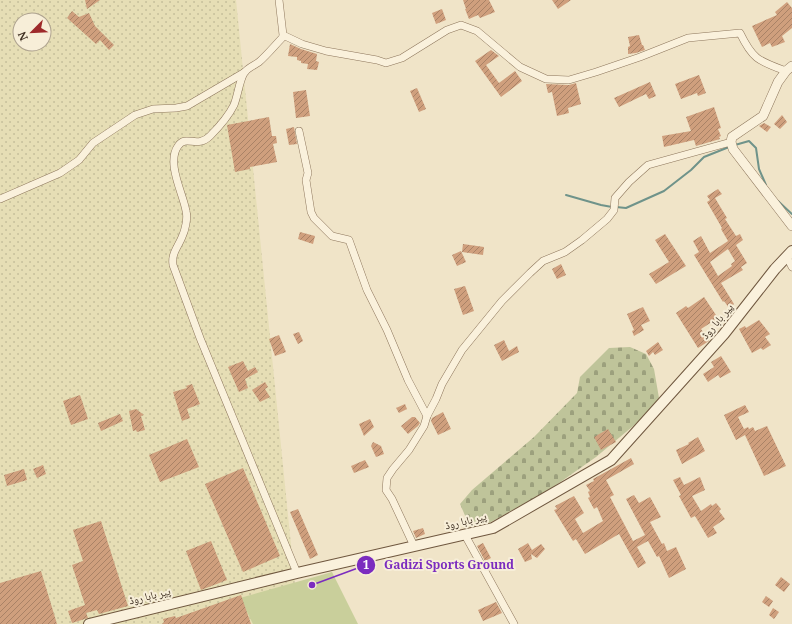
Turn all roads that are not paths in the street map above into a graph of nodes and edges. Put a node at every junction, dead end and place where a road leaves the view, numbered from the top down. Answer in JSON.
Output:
{"nodes":[{"id":1,"x":279,"y":0,"type":"edge"},
{"id":2,"x":284,"y":36,"type":"junction"},
{"id":3,"x":789,"y":68,"type":"edge"},
{"id":4,"x":245,"y":72,"type":"junction"},
{"id":5,"x":299,"y":131,"type":"dead end"},
{"id":6,"x":731,"y":143,"type":"junction"},
{"id":7,"x":0,"y":199,"type":"edge"},
{"id":8,"x":792,"y":226,"type":"edge"},
{"id":9,"x":789,"y":254,"type":"edge"},
{"id":10,"x":792,"y":266,"type":"edge"},
{"id":11,"x":427,"y":416,"type":"junction"},
{"id":12,"x":465,"y":535,"type":"junction"},
{"id":13,"x":414,"y":546,"type":"junction"},
{"id":14,"x":297,"y":572,"type":"junction"},
{"id":15,"x":89,"y":624,"type":"edge"},
{"id":16,"x":514,"y":624,"type":"edge"}],
"edges":[{"from":1,"to":2,"type":"street"},
{"from":2,"to":3,"type":"street"},
{"from":2,"to":4,"type":"street"},
{"from":3,"to":6,"type":"street"},
{"from":4,"to":7,"type":"street"},
{"from":4,"to":14,"type":"street"},
{"from":5,"to":11,"type":"street"},
{"from":6,"to":8,"type":"street"},
{"from":6,"to":11,"type":"street"},
{"from":9,"to":10,"type":"street"},
{"from":9,"to":12,"type":"main road","name":"پیر بابا روڈ"},
{"from":11,"to":13,"type":"street"},
{"from":12,"to":13,"type":"main road","name":"پیر بابا روڈ"},
{"from":12,"to":16,"type":"street"},
{"from":13,"to":14,"type":"main road","name":"پیر بابا روڈ"},
{"from":14,"to":15,"type":"main road","name":"پیر بابا روڈ"}]}
